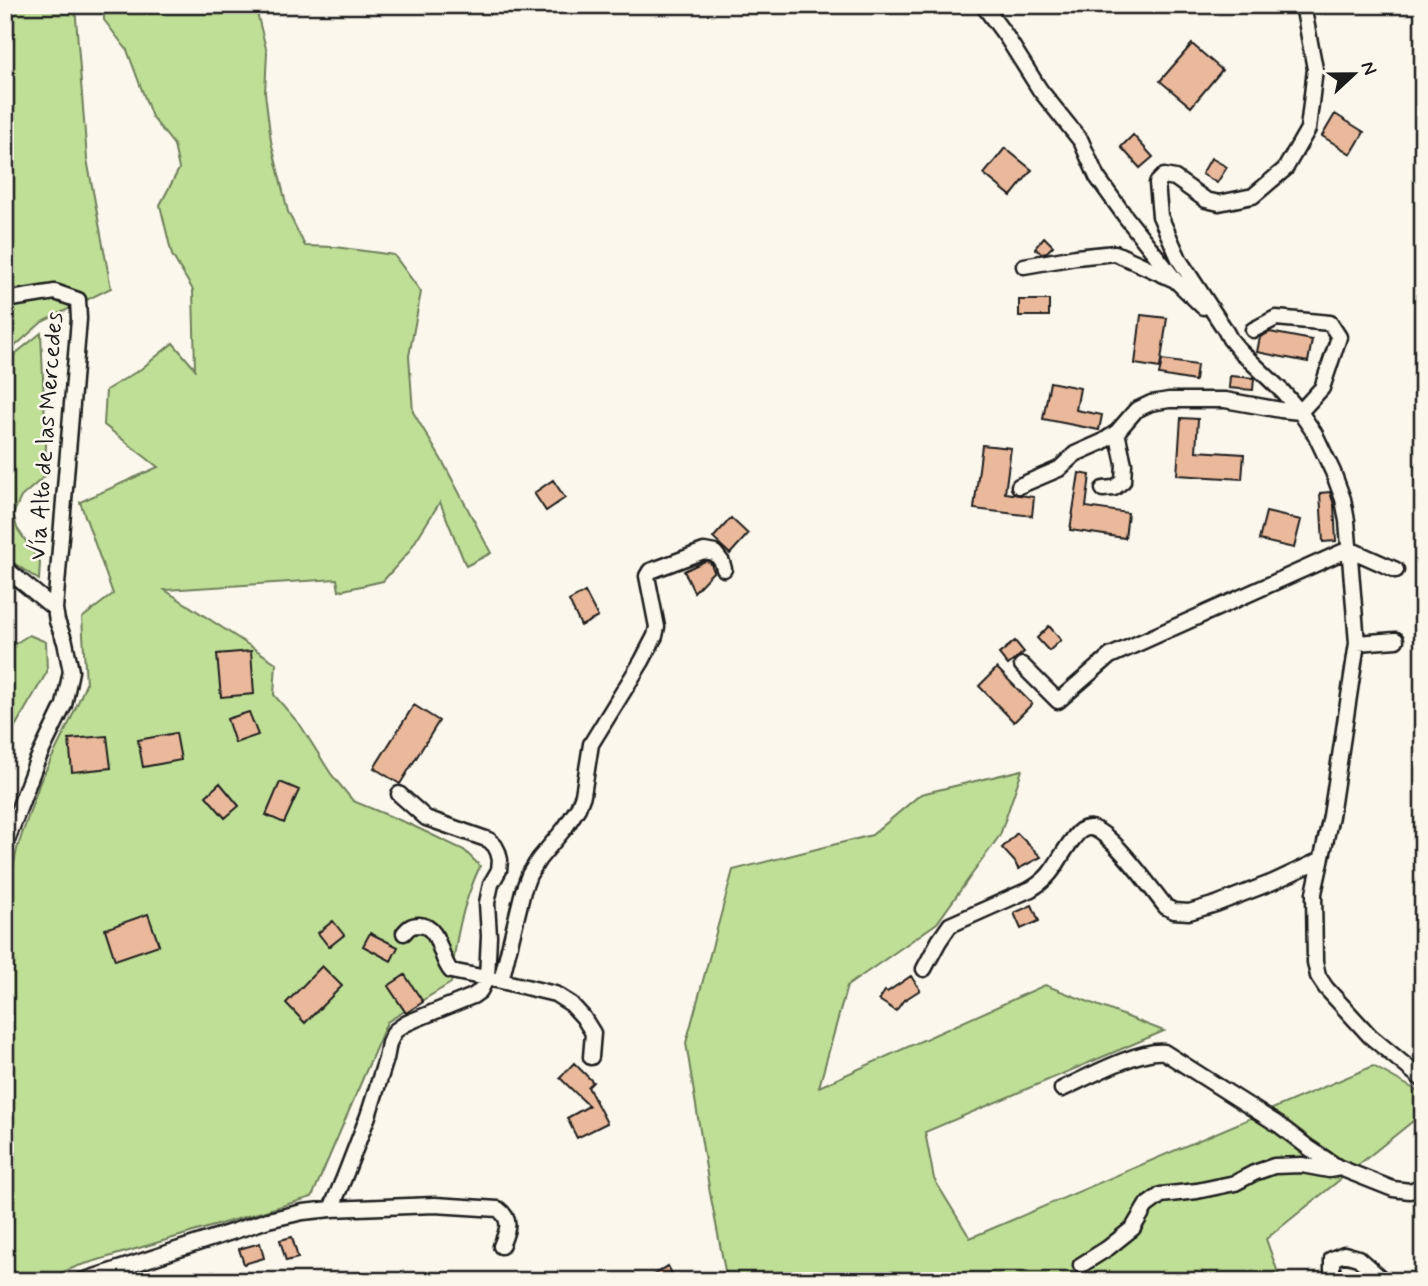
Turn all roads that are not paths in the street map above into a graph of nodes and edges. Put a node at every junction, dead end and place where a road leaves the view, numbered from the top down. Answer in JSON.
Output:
{"nodes":[{"id":1,"x":983,"y":5,"type":"edge"},
{"id":2,"x":1303,"y":5,"type":"edge"},
{"id":3,"x":1024,"y":266,"type":"dead end"},
{"id":4,"x":1176,"y":281,"type":"junction"},
{"id":5,"x":5,"y":300,"type":"edge"},
{"id":6,"x":1224,"y":328,"type":"junction"},
{"id":7,"x":1253,"y":330,"type":"dead end"},
{"id":8,"x":1300,"y":412,"type":"junction"},
{"id":9,"x":1117,"y":432,"type":"junction"},
{"id":10,"x":1019,"y":486,"type":"dead end"},
{"id":11,"x":1103,"y":489,"type":"dead end"},
{"id":12,"x":1349,"y":549,"type":"junction"},
{"id":13,"x":5,"y":568,"type":"edge"},
{"id":14,"x":724,"y":569,"type":"dead end"},
{"id":15,"x":1396,"y":570,"type":"dead end"},
{"id":16,"x":54,"y":608,"type":"junction"},
{"id":17,"x":1396,"y":640,"type":"dead end"},
{"id":18,"x":1357,"y":643,"type":"junction"},
{"id":19,"x":1022,"y":665,"type":"dead end"},
{"id":20,"x":399,"y":794,"type":"dead end"},
{"id":21,"x":6,"y":842,"type":"edge"},
{"id":22,"x":1321,"y":860,"type":"junction"},
{"id":23,"x":404,"y":933,"type":"dead end"},
{"id":24,"x":924,"y":969,"type":"dead end"},
{"id":25,"x":494,"y":979,"type":"junction"},
{"id":26,"x":591,"y":1057,"type":"dead end"},
{"id":27,"x":1423,"y":1080,"type":"edge"},
{"id":28,"x":1062,"y":1089,"type":"dead end"},
{"id":29,"x":1340,"y":1168,"type":"junction"},
{"id":30,"x":1423,"y":1186,"type":"edge"},
{"id":31,"x":331,"y":1209,"type":"junction"},
{"id":32,"x":501,"y":1246,"type":"dead end"},
{"id":33,"x":1081,"y":1265,"type":"dead end"},
{"id":34,"x":82,"y":1281,"type":"edge"},
{"id":35,"x":1338,"y":1281,"type":"edge"},
{"id":36,"x":1384,"y":1281,"type":"edge"}],
"edges":[{"from":1,"to":4,"type":"street"},
{"from":2,"to":6,"type":"street"},
{"from":3,"to":4,"type":"street"},
{"from":4,"to":6,"type":"street"},
{"from":5,"to":16,"type":"street","name":"Vía Alto de las Mercedes"},
{"from":6,"to":8,"type":"street"},
{"from":7,"to":8,"type":"street"},
{"from":8,"to":9,"type":"street"},
{"from":8,"to":12,"type":"street"},
{"from":9,"to":10,"type":"street"},
{"from":9,"to":11,"type":"street"},
{"from":12,"to":15,"type":"street"},
{"from":12,"to":18,"type":"street"},
{"from":12,"to":19,"type":"street"},
{"from":13,"to":16,"type":"street"},
{"from":14,"to":25,"type":"street"},
{"from":16,"to":21,"type":"street","name":"Vía Alto de las Mercedes"},
{"from":17,"to":18,"type":"street"},
{"from":18,"to":22,"type":"street"},
{"from":20,"to":25,"type":"street"},
{"from":22,"to":24,"type":"street"},
{"from":22,"to":27,"type":"street"},
{"from":23,"to":25,"type":"street"},
{"from":25,"to":26,"type":"street"},
{"from":25,"to":31,"type":"street"},
{"from":28,"to":29,"type":"street"},
{"from":29,"to":30,"type":"street"},
{"from":29,"to":33,"type":"street"},
{"from":31,"to":32,"type":"street"},
{"from":31,"to":34,"type":"street"},
{"from":35,"to":36,"type":"street"}]}
